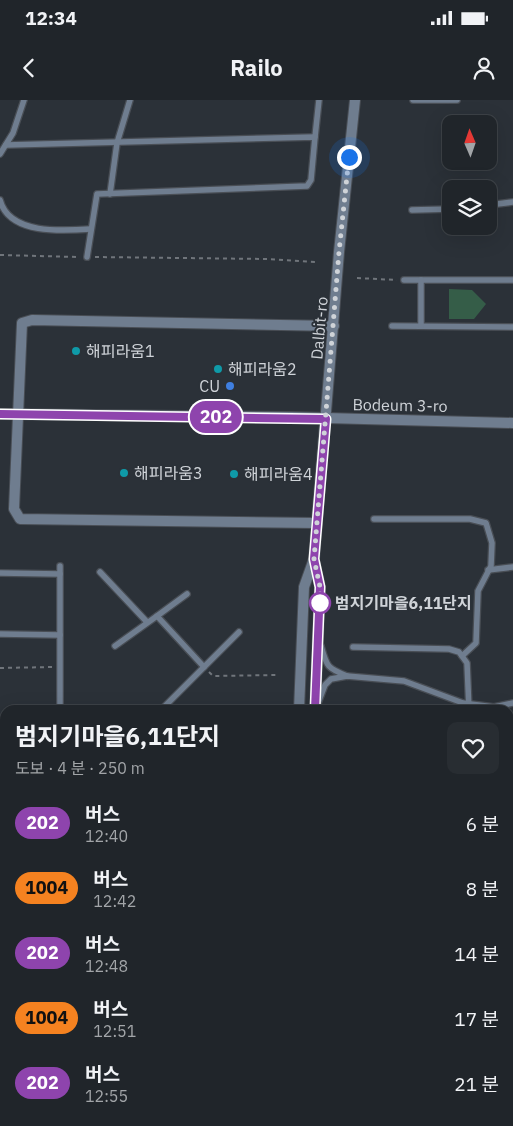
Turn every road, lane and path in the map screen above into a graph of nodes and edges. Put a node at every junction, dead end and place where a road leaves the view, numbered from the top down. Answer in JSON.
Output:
{"nodes":[{"id":1,"x":24,"y":100,"type":"edge"},
{"id":2,"x":130,"y":100,"type":"edge"},
{"id":3,"x":319,"y":100,"type":"edge"},
{"id":4,"x":355,"y":100,"type":"edge"},
{"id":5,"x":413,"y":100,"type":"edge"},
{"id":6,"x":426,"y":100,"type":"edge"},
{"id":7,"x":457,"y":100,"type":"edge"},
{"id":8,"x":315,"y":137,"type":"junction"},
{"id":9,"x":117,"y":143,"type":"junction"},
{"id":10,"x":6,"y":145,"type":"junction"},
{"id":11,"x":0,"y":154,"type":"edge"},
{"id":12,"x":110,"y":194,"type":"junction"},
{"id":13,"x":0,"y":200,"type":"edge"},
{"id":14,"x":513,"y":202,"type":"edge"},
{"id":15,"x":497,"y":204,"type":"edge"},
{"id":16,"x":442,"y":209,"type":"edge"},
{"id":17,"x":412,"y":210,"type":"dead end"},
{"id":18,"x":91,"y":229,"type":"junction"},
{"id":19,"x":0,"y":255,"type":"edge"},
{"id":20,"x":86,"y":257,"type":"junction"},
{"id":21,"x":316,"y":262,"type":"dead end"},
{"id":22,"x":357,"y":278,"type":"dead end"},
{"id":23,"x":404,"y":280,"type":"joint"},
{"id":24,"x":421,"y":280,"type":"junction"},
{"id":25,"x":513,"y":280,"type":"edge"},
{"id":26,"x":334,"y":326,"type":"junction"},
{"id":27,"x":392,"y":326,"type":"dead end"},
{"id":28,"x":421,"y":326,"type":"junction"},
{"id":29,"x":513,"y":327,"type":"edge"},
{"id":30,"x":0,"y":414,"type":"edge"},
{"id":31,"x":17,"y":414,"type":"junction"},
{"id":32,"x":326,"y":419,"type":"junction"},
{"id":33,"x":513,"y":423,"type":"edge"},
{"id":34,"x":374,"y":519,"type":"dead end"},
{"id":35,"x":317,"y":523,"type":"junction"},
{"id":36,"x":314,"y":559,"type":"junction"},
{"id":37,"x":60,"y":566,"type":"dead end"},
{"id":38,"x":513,"y":567,"type":"edge"},
{"id":39,"x":488,"y":570,"type":"junction"},
{"id":40,"x":100,"y":572,"type":"dead end"},
{"id":41,"x":0,"y":573,"type":"edge"},
{"id":42,"x":60,"y":574,"type":"junction"},
{"id":43,"x":187,"y":594,"type":"dead end"},
{"id":44,"x":157,"y":616,"type":"junction"},
{"id":45,"x":147,"y":622,"type":"junction"},
{"id":46,"x":239,"y":632,"type":"dead end"},
{"id":47,"x":0,"y":634,"type":"edge"},
{"id":48,"x":60,"y":635,"type":"junction"},
{"id":49,"x":318,"y":637,"type":"junction"},
{"id":50,"x":115,"y":646,"type":"dead end"},
{"id":51,"x":353,"y":646,"type":"dead end"},
{"id":52,"x":462,"y":656,"type":"junction"},
{"id":53,"x":60,"y":667,"type":"junction"},
{"id":54,"x":204,"y":667,"type":"junction"},
{"id":55,"x":0,"y":668,"type":"edge"},
{"id":56,"x":277,"y":675,"type":"dead end"},
{"id":57,"x":347,"y":676,"type":"junction"},
{"id":58,"x":60,"y":705,"type":"edge"},
{"id":59,"x":166,"y":705,"type":"edge"},
{"id":60,"x":299,"y":705,"type":"edge"},
{"id":61,"x":315,"y":705,"type":"edge"},
{"id":62,"x":317,"y":705,"type":"edge"},
{"id":63,"x":466,"y":705,"type":"edge"},
{"id":64,"x":469,"y":705,"type":"edge"}],
"edges":[{"from":1,"to":10,"type":"lane"},
{"from":2,"to":9,"type":"lane"},
{"from":3,"to":8,"type":"lane"},
{"from":4,"to":26,"type":"street","name":"Dalbit-ro"},
{"from":5,"to":6,"type":"lane"},
{"from":6,"to":7,"type":"lane"},
{"from":8,"to":9,"type":"lane"},
{"from":8,"to":12,"type":"lane"},
{"from":9,"to":10,"type":"lane"},
{"from":9,"to":12,"type":"lane"},
{"from":10,"to":11,"type":"lane"},
{"from":12,"to":18,"type":"lane"},
{"from":13,"to":18,"type":"lane"},
{"from":14,"to":15,"type":"lane"},
{"from":16,"to":17,"type":"lane"},
{"from":18,"to":20,"type":"lane"},
{"from":19,"to":20,"type":"path"},
{"from":20,"to":21,"type":"path"},
{"from":22,"to":23,"type":"path"},
{"from":23,"to":24,"type":"lane"},
{"from":24,"to":25,"type":"lane"},
{"from":24,"to":28,"type":"lane"},
{"from":26,"to":31,"type":"street"},
{"from":26,"to":32,"type":"street","name":"Dalbit-ro"},
{"from":27,"to":28,"type":"lane"},
{"from":28,"to":29,"type":"lane"},
{"from":30,"to":31,"type":"street","name":"Bodeum 3-ro"},
{"from":31,"to":32,"type":"street","name":"Bodeum 3-ro"},
{"from":31,"to":35,"type":"street"},
{"from":32,"to":33,"type":"street","name":"Bodeum 3-ro"},
{"from":32,"to":35,"type":"street","name":"Dalbit-ro"},
{"from":34,"to":39,"type":"lane"},
{"from":35,"to":36,"type":"street","name":"Dalbit-ro"},
{"from":36,"to":49,"type":"street","name":"Dalbit-ro"},
{"from":36,"to":60,"type":"street","name":"Dalbit-ro"},
{"from":37,"to":42,"type":"lane"},
{"from":38,"to":39,"type":"lane"},
{"from":39,"to":52,"type":"lane"},
{"from":40,"to":45,"type":"lane"},
{"from":41,"to":42,"type":"lane"},
{"from":42,"to":48,"type":"lane"},
{"from":43,"to":44,"type":"lane"},
{"from":44,"to":45,"type":"lane"},
{"from":44,"to":54,"type":"lane"},
{"from":45,"to":50,"type":"lane"},
{"from":46,"to":54,"type":"lane"},
{"from":47,"to":48,"type":"lane"},
{"from":48,"to":53,"type":"lane"},
{"from":49,"to":57,"type":"lane"},
{"from":49,"to":61,"type":"street","name":"Dalbit-ro"},
{"from":51,"to":52,"type":"lane"},
{"from":52,"to":64,"type":"lane"},
{"from":53,"to":55,"type":"path"},
{"from":53,"to":58,"type":"lane"},
{"from":54,"to":56,"type":"path"},
{"from":54,"to":59,"type":"lane"},
{"from":57,"to":62,"type":"lane"},
{"from":57,"to":63,"type":"lane"}]}
